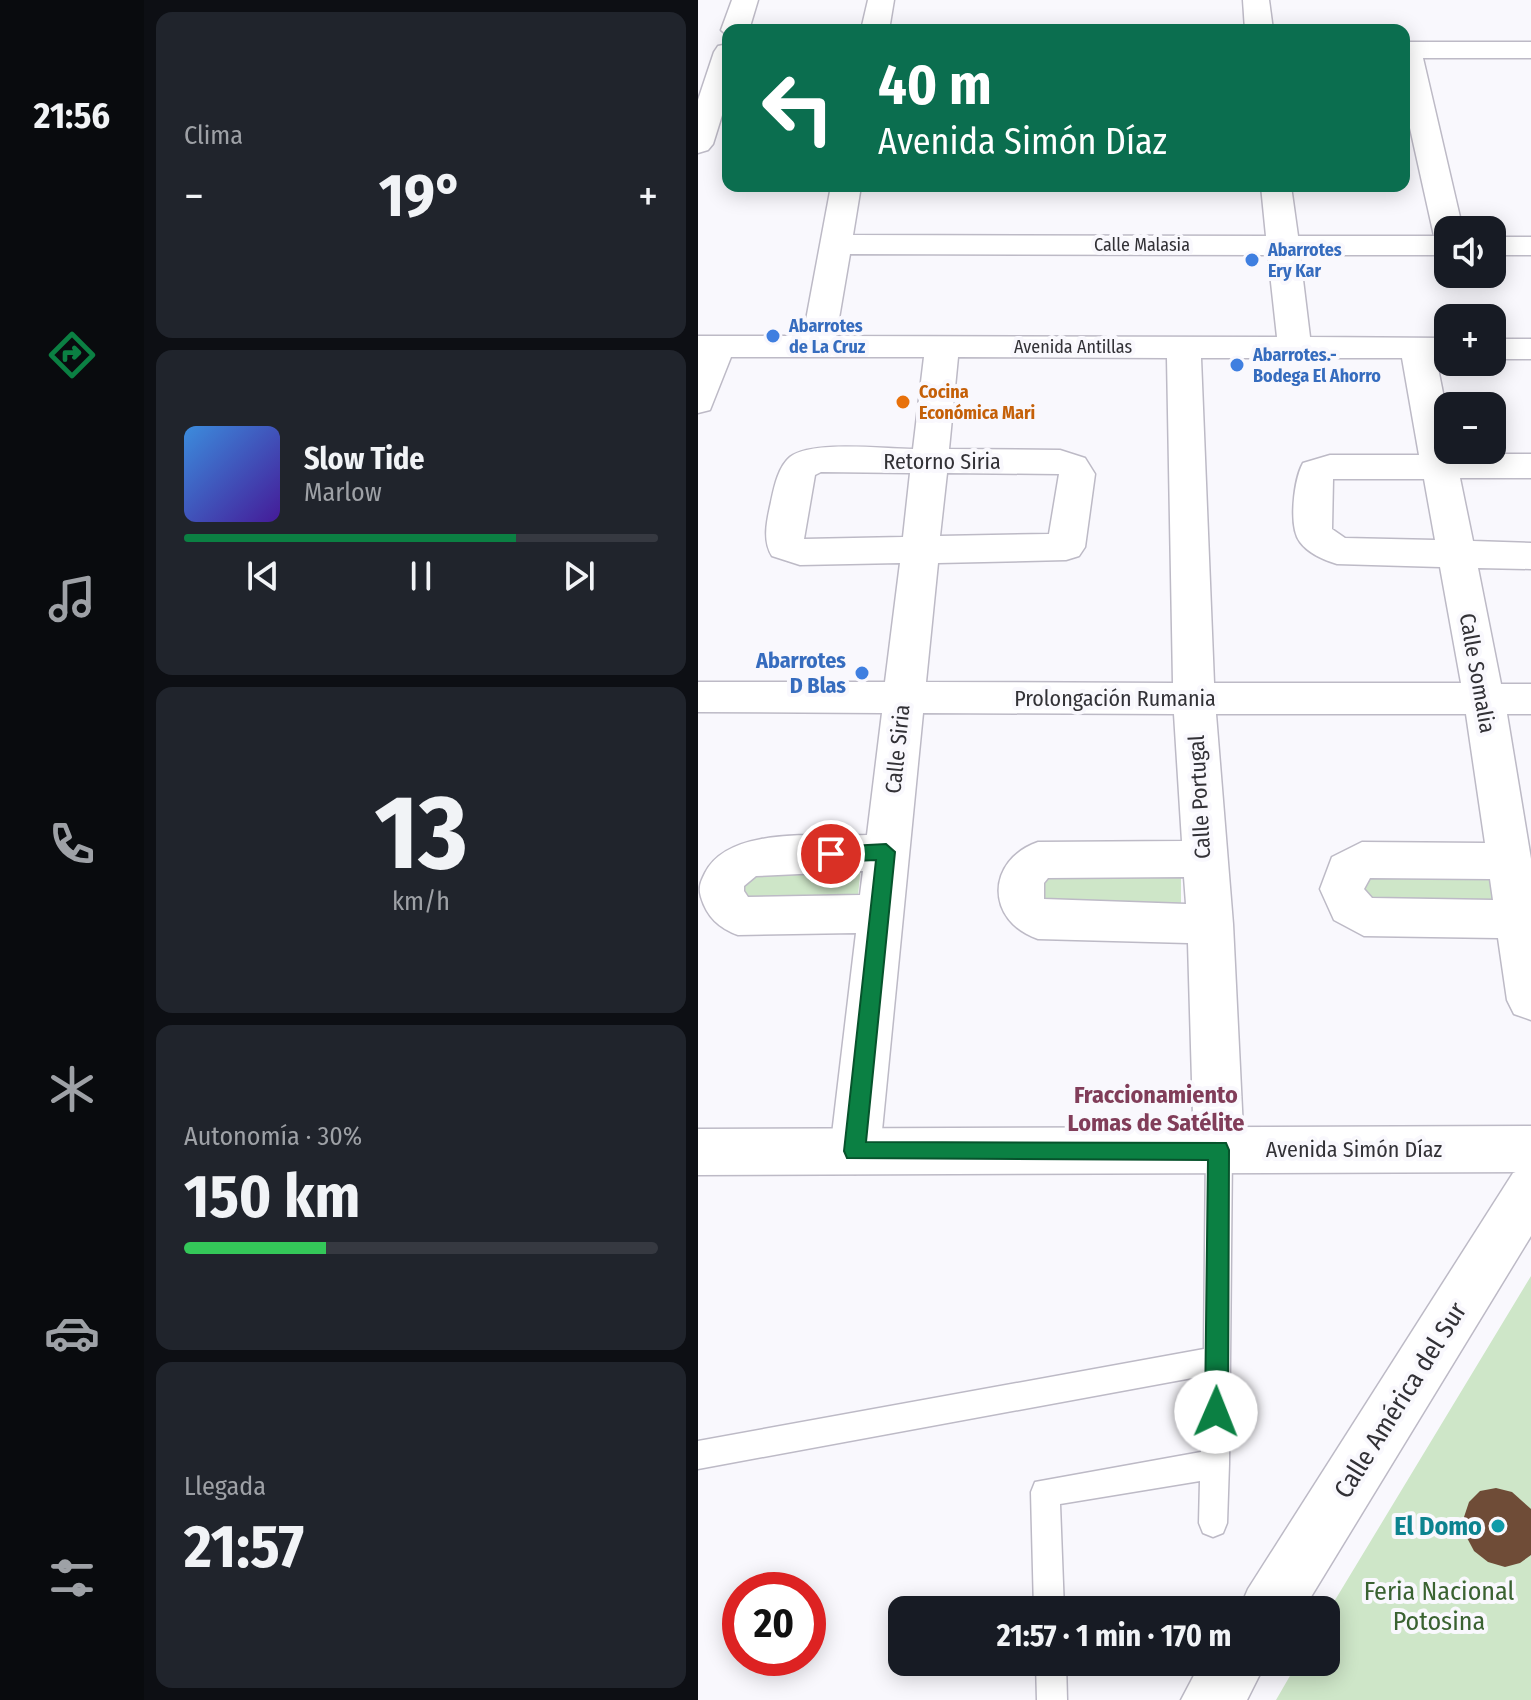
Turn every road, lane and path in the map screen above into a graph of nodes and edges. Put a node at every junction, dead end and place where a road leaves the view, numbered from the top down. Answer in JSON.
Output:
{"nodes":[{"id":1,"x":745,"y":0,"type":"edge"},
{"id":2,"x":881,"y":0,"type":"edge"},
{"id":3,"x":1256,"y":0,"type":"edge"},
{"id":4,"x":737,"y":24,"type":"edge"},
{"id":5,"x":876,"y":24,"type":"edge"},
{"id":6,"x":1258,"y":24,"type":"edge"},
{"id":7,"x":1410,"y":50,"type":"edge"},
{"id":8,"x":1531,"y":50,"type":"edge"},
{"id":9,"x":1410,"y":68,"type":"edge"},
{"id":10,"x":722,"y":70,"type":"edge"},
{"id":11,"x":698,"y":144,"type":"edge"},
{"id":12,"x":698,"y":151,"type":"edge"},
{"id":13,"x":722,"y":151,"type":"edge"},
{"id":14,"x":845,"y":192,"type":"edge"},
{"id":15,"x":1277,"y":192,"type":"edge"},
{"id":16,"x":1444,"y":216,"type":"edge"},
{"id":17,"x":836,"y":244,"type":"junction"},
{"id":18,"x":1283,"y":245,"type":"junction"},
{"id":19,"x":1434,"y":246,"type":"edge"},
{"id":20,"x":1506,"y":246,"type":"edge"},
{"id":21,"x":1531,"y":246,"type":"edge"},
{"id":22,"x":708,"y":346,"type":"edge"},
{"id":23,"x":818,"y":346,"type":"junction"},
{"id":24,"x":942,"y":347,"type":"junction"},
{"id":25,"x":1184,"y":347,"type":"junction"},
{"id":26,"x":1295,"y":348,"type":"junction"},
{"id":27,"x":1432,"y":348,"type":"edge"},
{"id":28,"x":1506,"y":349,"type":"edge"},
{"id":29,"x":1531,"y":349,"type":"edge"},
{"id":30,"x":698,"y":402,"type":"edge"},
{"id":31,"x":928,"y":461,"type":"junction"},
{"id":32,"x":1438,"y":465,"type":"junction"},
{"id":33,"x":1531,"y":466,"type":"edge"},
{"id":34,"x":920,"y":550,"type":"junction"},
{"id":35,"x":1531,"y":556,"type":"edge"},
{"id":36,"x":1457,"y":557,"type":"junction"},
{"id":37,"x":698,"y":697,"type":"edge"},
{"id":38,"x":902,"y":697,"type":"junction"},
{"id":39,"x":1194,"y":698,"type":"junction"},
{"id":40,"x":1484,"y":699,"type":"junction"},
{"id":41,"x":1531,"y":699,"type":"edge"},
{"id":42,"x":886,"y":852,"type":"junction"},
{"id":43,"x":1203,"y":859,"type":"junction"},
{"id":44,"x":1508,"y":861,"type":"junction"},
{"id":45,"x":881,"y":914,"type":"junction"},
{"id":46,"x":1517,"y":919,"type":"junction"},
{"id":47,"x":1210,"y":924,"type":"junction"},
{"id":48,"x":1531,"y":1000,"type":"edge"},
{"id":49,"x":1531,"y":1149,"type":"edge"},
{"id":50,"x":1219,"y":1150,"type":"junction"},
{"id":51,"x":855,"y":1151,"type":"junction"},
{"id":52,"x":698,"y":1152,"type":"edge"},
{"id":53,"x":1531,"y":1190,"type":"edge"},
{"id":54,"x":1217,"y":1360,"type":"junction"},
{"id":55,"x":698,"y":1455,"type":"edge"},
{"id":56,"x":1215,"y":1464,"type":"junction"},
{"id":57,"x":1213,"y":1523,"type":"dead end"},
{"id":58,"x":1049,"y":1596,"type":"edge"},
{"id":59,"x":1278,"y":1596,"type":"edge"},
{"id":60,"x":1051,"y":1676,"type":"edge"},
{"id":61,"x":1227,"y":1676,"type":"edge"},
{"id":62,"x":1052,"y":1700,"type":"edge"},
{"id":63,"x":1212,"y":1700,"type":"edge"}],
"edges":[{"from":1,"to":4,"type":"street"},
{"from":2,"to":5,"type":"street"},
{"from":3,"to":6,"type":"street"},
{"from":7,"to":8,"type":"street"},
{"from":9,"to":16,"type":"street"},
{"from":10,"to":11,"type":"street"},
{"from":12,"to":13,"type":"street"},
{"from":14,"to":17,"type":"street"},
{"from":15,"to":18,"type":"street"},
{"from":17,"to":18,"type":"street","name":"Calle Malasia"},
{"from":17,"to":23,"type":"street"},
{"from":18,"to":19,"type":"street","name":"Calle Malasia"},
{"from":18,"to":26,"type":"street"},
{"from":20,"to":21,"type":"street"},
{"from":22,"to":23,"type":"street","name":"Avenida Antillas"},
{"from":22,"to":30,"type":"street"},
{"from":23,"to":24,"type":"street","name":"Avenida Antillas"},
{"from":24,"to":25,"type":"street","name":"Avenida Antillas"},
{"from":24,"to":31,"type":"street","name":"Calle Siria"},
{"from":25,"to":26,"type":"street","name":"Avenida Antillas"},
{"from":25,"to":39,"type":"street","name":"Calle Portugal"},
{"from":26,"to":27,"type":"street","name":"Avenida Antillas"},
{"from":27,"to":32,"type":"street","name":"Calle Somalia"},
{"from":28,"to":29,"type":"street"},
{"from":31,"to":34,"type":"street","name":"Calle Siria"},
{"from":31,"to":34,"type":"street","name":"Retorno Siria"},
{"from":31,"to":34,"type":"street","name":"Retorno Siria"},
{"from":32,"to":33,"type":"street"},
{"from":32,"to":36,"type":"street","name":"Calle Somalia"},
{"from":32,"to":36,"type":"street"},
{"from":34,"to":38,"type":"street","name":"Calle Siria"},
{"from":35,"to":36,"type":"street"},
{"from":36,"to":40,"type":"street","name":"Calle Somalia"},
{"from":37,"to":38,"type":"street","name":"Prolongación Rumania"},
{"from":38,"to":39,"type":"street","name":"Prolongación Rumania"},
{"from":38,"to":42,"type":"street","name":"Calle Siria"},
{"from":39,"to":40,"type":"street","name":"Prolongación Rumania"},
{"from":39,"to":43,"type":"street","name":"Calle Portugal"},
{"from":40,"to":41,"type":"street","name":"Prolongación Rumania"},
{"from":40,"to":44,"type":"street","name":"Calle Somalia"},
{"from":42,"to":45,"type":"street","name":"Calle Siria"},
{"from":42,"to":45,"type":"street"},
{"from":43,"to":47,"type":"street","name":"Calle Portugal"},
{"from":43,"to":47,"type":"street"},
{"from":44,"to":46,"type":"street","name":"Calle Somalia"},
{"from":44,"to":46,"type":"street"},
{"from":45,"to":51,"type":"street","name":"Calle Siria"},
{"from":46,"to":48,"type":"street","name":"Calle Somalia"},
{"from":47,"to":50,"type":"street","name":"Calle Portugal"},
{"from":49,"to":50,"type":"street","name":"Avenida Simón Díaz"},
{"from":50,"to":51,"type":"street","name":"Avenida Simón Díaz"},
{"from":50,"to":54,"type":"lane"},
{"from":51,"to":52,"type":"street","name":"Avenida Simón Díaz"},
{"from":53,"to":59,"type":"street","name":"Calle América del Sur"},
{"from":54,"to":55,"type":"lane"},
{"from":54,"to":56,"type":"lane"},
{"from":56,"to":57,"type":"lane"},
{"from":56,"to":58,"type":"lane"},
{"from":60,"to":62,"type":"lane"},
{"from":61,"to":63,"type":"street"}]}
